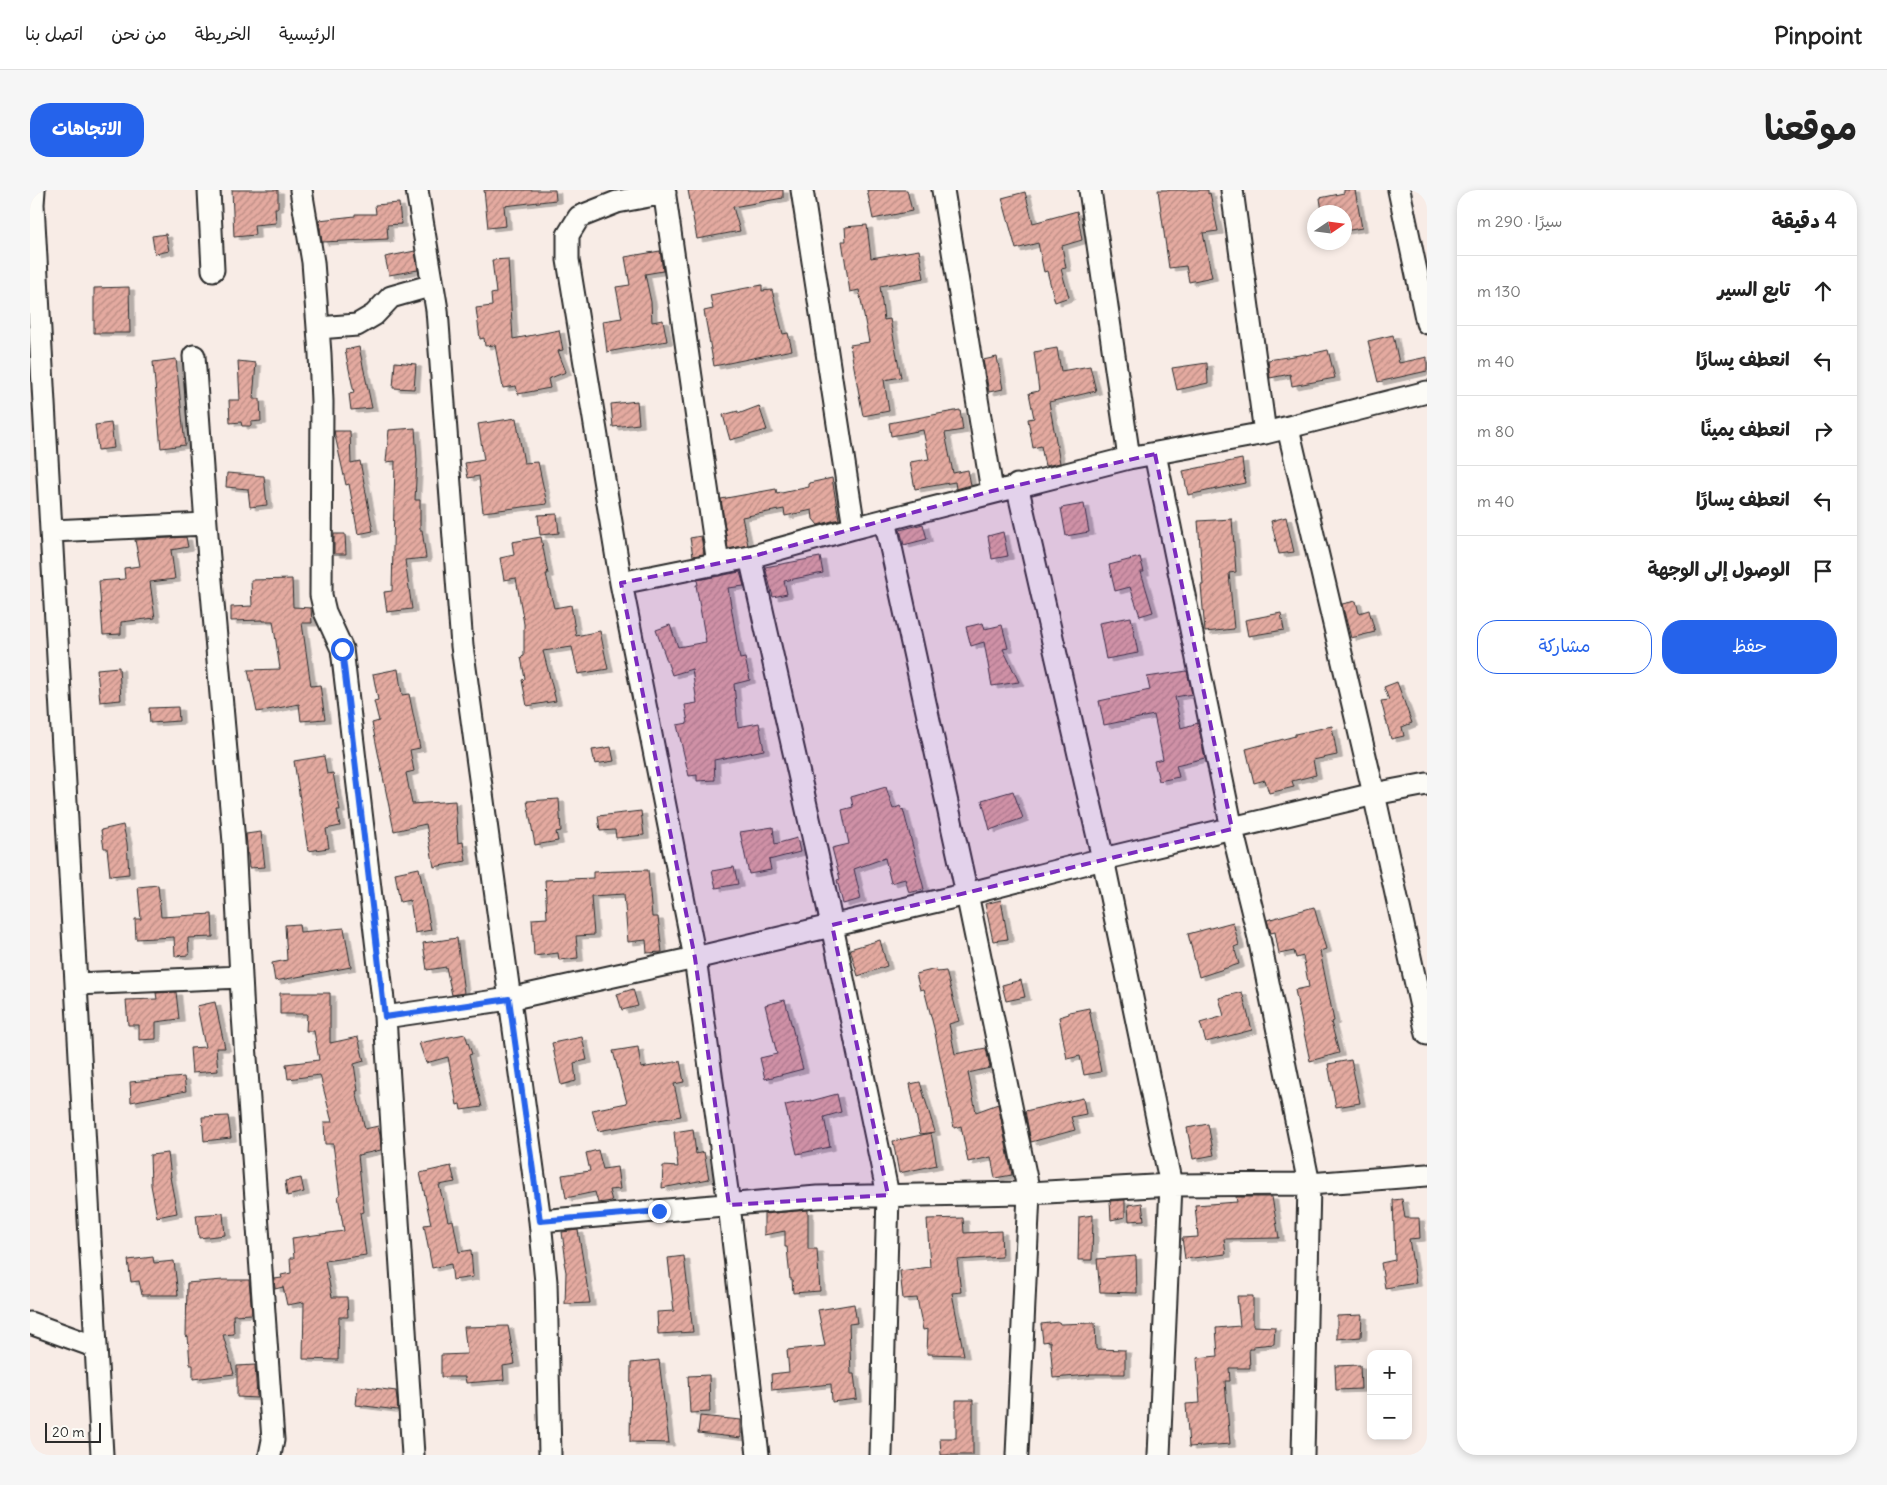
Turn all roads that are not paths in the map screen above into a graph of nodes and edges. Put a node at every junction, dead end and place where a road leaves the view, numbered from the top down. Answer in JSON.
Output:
{"nodes":[{"id":1,"x":34,"y":190,"type":"edge"},
{"id":2,"x":208,"y":190,"type":"edge"},
{"id":3,"x":301,"y":190,"type":"edge"},
{"id":4,"x":417,"y":190,"type":"edge"},
{"id":5,"x":802,"y":190,"type":"edge"},
{"id":6,"x":943,"y":190,"type":"edge"},
{"id":7,"x":1090,"y":190,"type":"edge"},
{"id":8,"x":1232,"y":190,"type":"edge"},
{"id":9,"x":1399,"y":190,"type":"edge"},
{"id":10,"x":664,"y":192,"type":"edge"},
{"id":11,"x":213,"y":270,"type":"dead end"},
{"id":12,"x":433,"y":285,"type":"junction"},
{"id":13,"x":1427,"y":322,"type":"edge"},
{"id":14,"x":318,"y":328,"type":"junction"},
{"id":15,"x":194,"y":356,"type":"dead end"},
{"id":16,"x":1427,"y":392,"type":"edge"},
{"id":17,"x":1288,"y":428,"type":"junction"},
{"id":18,"x":1265,"y":434,"type":"junction"},
{"id":19,"x":1155,"y":454,"type":"junction"},
{"id":20,"x":1129,"y":458,"type":"junction"},
{"id":21,"x":1017,"y":485,"type":"junction"},
{"id":22,"x":992,"y":491,"type":"junction"},
{"id":23,"x":885,"y":520,"type":"junction"},
{"id":24,"x":206,"y":524,"type":"junction"},
{"id":25,"x":854,"y":528,"type":"junction"},
{"id":26,"x":51,"y":531,"type":"junction"},
{"id":27,"x":750,"y":557,"type":"junction"},
{"id":28,"x":718,"y":564,"type":"junction"},
{"id":29,"x":621,"y":583,"type":"junction"},
{"id":30,"x":1427,"y":784,"type":"edge"},
{"id":31,"x":1374,"y":794,"type":"junction"},
{"id":32,"x":1232,"y":829,"type":"junction"},
{"id":33,"x":1103,"y":859,"type":"junction"},
{"id":34,"x":967,"y":894,"type":"junction"},
{"id":35,"x":832,"y":925,"type":"junction"},
{"id":36,"x":694,"y":958,"type":"junction"},
{"id":37,"x":241,"y":977,"type":"junction"},
{"id":38,"x":76,"y":984,"type":"junction"},
{"id":39,"x":509,"y":999,"type":"junction"},
{"id":40,"x":385,"y":1017,"type":"junction"},
{"id":41,"x":1427,"y":1034,"type":"edge"},
{"id":42,"x":1427,"y":1175,"type":"edge"},
{"id":43,"x":1309,"y":1184,"type":"junction"},
{"id":44,"x":1171,"y":1185,"type":"junction"},
{"id":45,"x":1029,"y":1193,"type":"junction"},
{"id":46,"x":888,"y":1195,"type":"junction"},
{"id":47,"x":729,"y":1205,"type":"junction"},
{"id":48,"x":540,"y":1221,"type":"junction"},
{"id":49,"x":30,"y":1323,"type":"edge"},
{"id":50,"x":96,"y":1347,"type":"junction"},
{"id":51,"x":102,"y":1455,"type":"edge"},
{"id":52,"x":270,"y":1455,"type":"edge"},
{"id":53,"x":414,"y":1455,"type":"edge"},
{"id":54,"x":550,"y":1455,"type":"edge"},
{"id":55,"x":758,"y":1455,"type":"edge"},
{"id":56,"x":881,"y":1455,"type":"edge"},
{"id":57,"x":1018,"y":1455,"type":"edge"},
{"id":58,"x":1159,"y":1455,"type":"edge"},
{"id":59,"x":1303,"y":1455,"type":"edge"}],
"edges":[{"from":1,"to":26,"type":"street"},
{"from":2,"to":11,"type":"street"},
{"from":3,"to":14,"type":"street"},
{"from":4,"to":12,"type":"street"},
{"from":5,"to":25,"type":"street"},
{"from":6,"to":22,"type":"street"},
{"from":7,"to":20,"type":"street"},
{"from":8,"to":18,"type":"street"},
{"from":9,"to":13,"type":"street"},
{"from":10,"to":28,"type":"street"},
{"from":10,"to":29,"type":"street"},
{"from":12,"to":14,"type":"street"},
{"from":12,"to":39,"type":"street"},
{"from":14,"to":40,"type":"street"},
{"from":15,"to":24,"type":"street"},
{"from":16,"to":17,"type":"street"},
{"from":17,"to":18,"type":"street"},
{"from":17,"to":31,"type":"street"},
{"from":18,"to":19,"type":"street"},
{"from":19,"to":20,"type":"street"},
{"from":19,"to":32,"type":"street"},
{"from":20,"to":21,"type":"street"},
{"from":21,"to":22,"type":"street"},
{"from":21,"to":33,"type":"street"},
{"from":22,"to":23,"type":"street"},
{"from":23,"to":25,"type":"street"},
{"from":23,"to":34,"type":"street"},
{"from":24,"to":26,"type":"street"},
{"from":24,"to":37,"type":"street"},
{"from":25,"to":27,"type":"street"},
{"from":26,"to":38,"type":"street"},
{"from":27,"to":28,"type":"street"},
{"from":27,"to":35,"type":"street"},
{"from":28,"to":29,"type":"street"},
{"from":29,"to":36,"type":"street"},
{"from":30,"to":31,"type":"street"},
{"from":31,"to":32,"type":"street"},
{"from":31,"to":41,"type":"street"},
{"from":32,"to":33,"type":"street"},
{"from":32,"to":43,"type":"street"},
{"from":33,"to":34,"type":"street"},
{"from":33,"to":44,"type":"street"},
{"from":34,"to":35,"type":"street"},
{"from":34,"to":45,"type":"street"},
{"from":35,"to":36,"type":"street"},
{"from":35,"to":46,"type":"street"},
{"from":36,"to":39,"type":"street"},
{"from":36,"to":47,"type":"street"},
{"from":37,"to":38,"type":"street"},
{"from":37,"to":52,"type":"street"},
{"from":38,"to":50,"type":"street"},
{"from":39,"to":40,"type":"street"},
{"from":39,"to":48,"type":"street"},
{"from":40,"to":53,"type":"street"},
{"from":42,"to":43,"type":"street"},
{"from":43,"to":44,"type":"street"},
{"from":43,"to":59,"type":"street"},
{"from":44,"to":45,"type":"street"},
{"from":44,"to":58,"type":"street"},
{"from":45,"to":46,"type":"street"},
{"from":45,"to":57,"type":"street"},
{"from":46,"to":47,"type":"street"},
{"from":46,"to":56,"type":"street"},
{"from":47,"to":48,"type":"street"},
{"from":47,"to":55,"type":"street"},
{"from":48,"to":54,"type":"street"},
{"from":49,"to":50,"type":"street"},
{"from":50,"to":51,"type":"street"}]}
